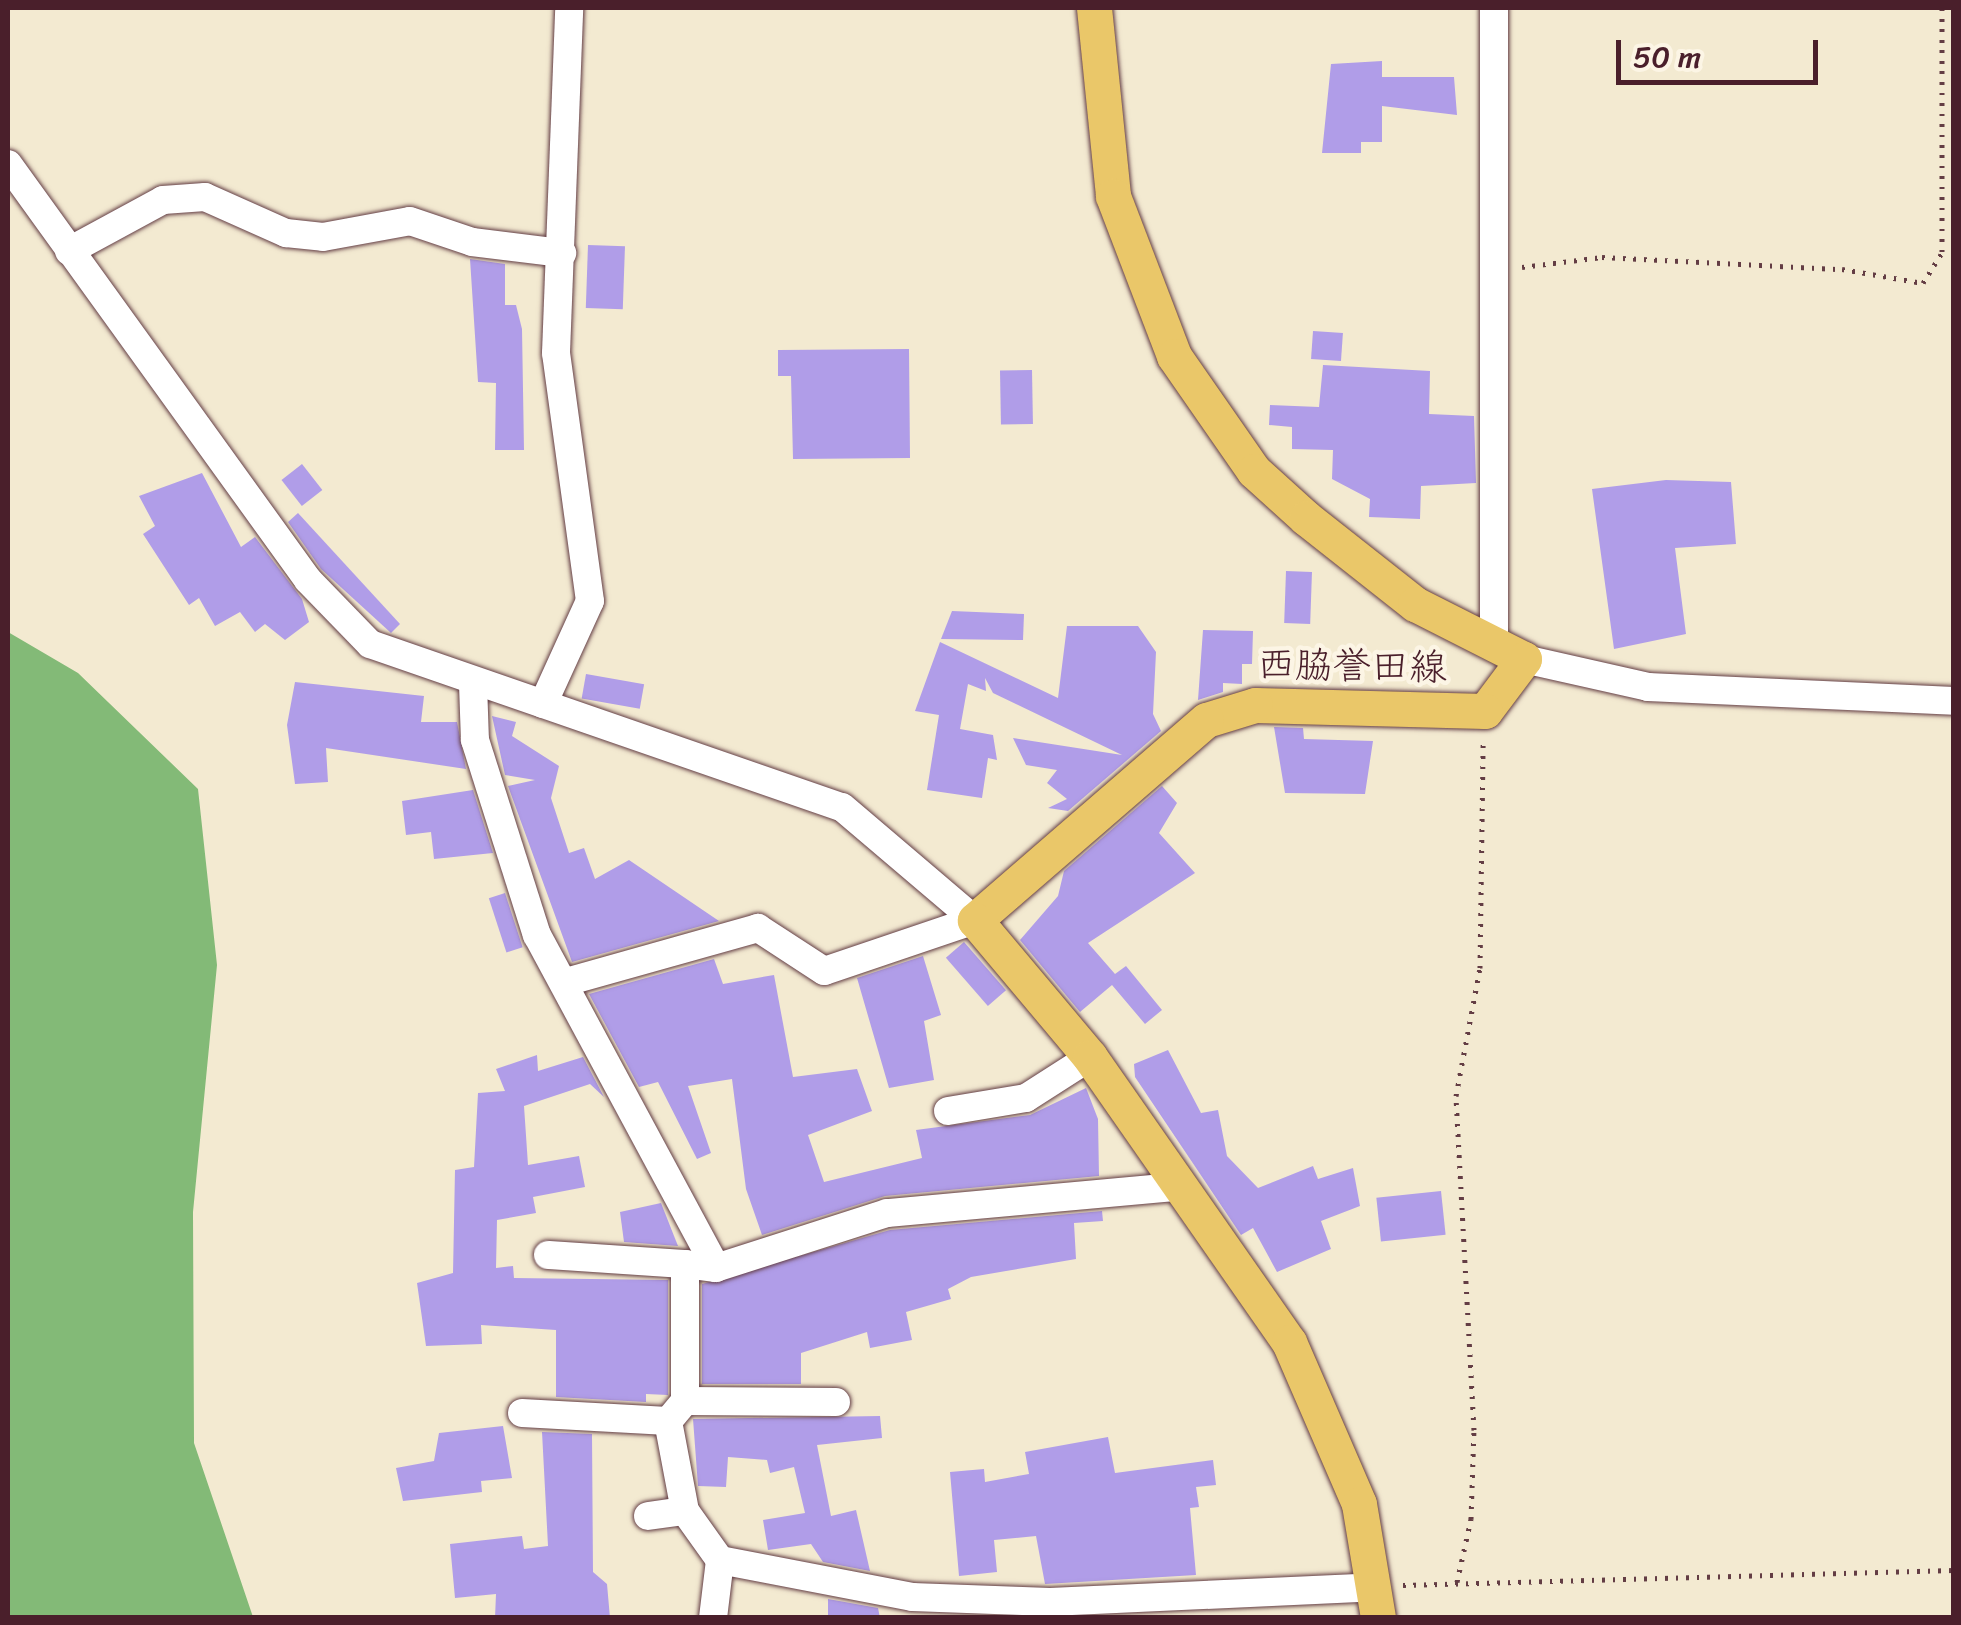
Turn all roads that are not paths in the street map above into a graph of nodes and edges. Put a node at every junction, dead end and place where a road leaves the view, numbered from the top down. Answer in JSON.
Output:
{"nodes":[{"id":1,"x":569,"y":8,"type":"edge"},
{"id":2,"x":1094,"y":8,"type":"edge"},
{"id":3,"x":1494,"y":8,"type":"edge"},
{"id":4,"x":8,"y":164,"type":"edge"},
{"id":5,"x":69,"y":250,"type":"junction"},
{"id":6,"x":562,"y":254,"type":"junction"},
{"id":7,"x":1509,"y":651,"type":"junction"},
{"id":8,"x":473,"y":684,"type":"junction"},
{"id":9,"x":1954,"y":701,"type":"edge"},
{"id":10,"x":543,"y":704,"type":"junction"},
{"id":11,"x":975,"y":920,"type":"junction"},
{"id":12,"x":566,"y":982,"type":"junction"},
{"id":13,"x":1090,"y":1057,"type":"junction"},
{"id":14,"x":948,"y":1111,"type":"dead end"},
{"id":15,"x":1174,"y":1186,"type":"junction"},
{"id":16,"x":548,"y":1255,"type":"dead end"},
{"id":17,"x":685,"y":1264,"type":"junction"},
{"id":18,"x":716,"y":1268,"type":"junction"},
{"id":19,"x":836,"y":1402,"type":"dead end"},
{"id":20,"x":676,"y":1411,"type":"junction"},
{"id":21,"x":522,"y":1413,"type":"dead end"},
{"id":22,"x":685,"y":1511,"type":"junction"},
{"id":23,"x":648,"y":1516,"type":"dead end"},
{"id":24,"x":720,"y":1560,"type":"junction"},
{"id":25,"x":1377,"y":1602,"type":"edge"},
{"id":26,"x":714,"y":1618,"type":"edge"}],
"edges":[{"from":1,"to":6,"type":"street"},
{"from":2,"to":7,"type":"main road","name":"西脇誉田線"},
{"from":3,"to":7,"type":"street"},
{"from":4,"to":5,"type":"street"},
{"from":5,"to":6,"type":"street"},
{"from":5,"to":8,"type":"street"},
{"from":6,"to":10,"type":"street"},
{"from":7,"to":9,"type":"street"},
{"from":7,"to":11,"type":"main road","name":"西脇誉田線"},
{"from":8,"to":10,"type":"street"},
{"from":8,"to":12,"type":"street"},
{"from":10,"to":11,"type":"street"},
{"from":11,"to":12,"type":"street"},
{"from":11,"to":13,"type":"main road"},
{"from":12,"to":18,"type":"street"},
{"from":13,"to":14,"type":"street"},
{"from":13,"to":15,"type":"main road"},
{"from":15,"to":18,"type":"street"},
{"from":15,"to":25,"type":"main road"},
{"from":16,"to":17,"type":"street"},
{"from":17,"to":18,"type":"street"},
{"from":17,"to":20,"type":"street"},
{"from":19,"to":20,"type":"street"},
{"from":20,"to":21,"type":"street"},
{"from":20,"to":22,"type":"street"},
{"from":22,"to":23,"type":"street"},
{"from":22,"to":24,"type":"street"},
{"from":24,"to":25,"type":"street"},
{"from":24,"to":26,"type":"street"}]}
